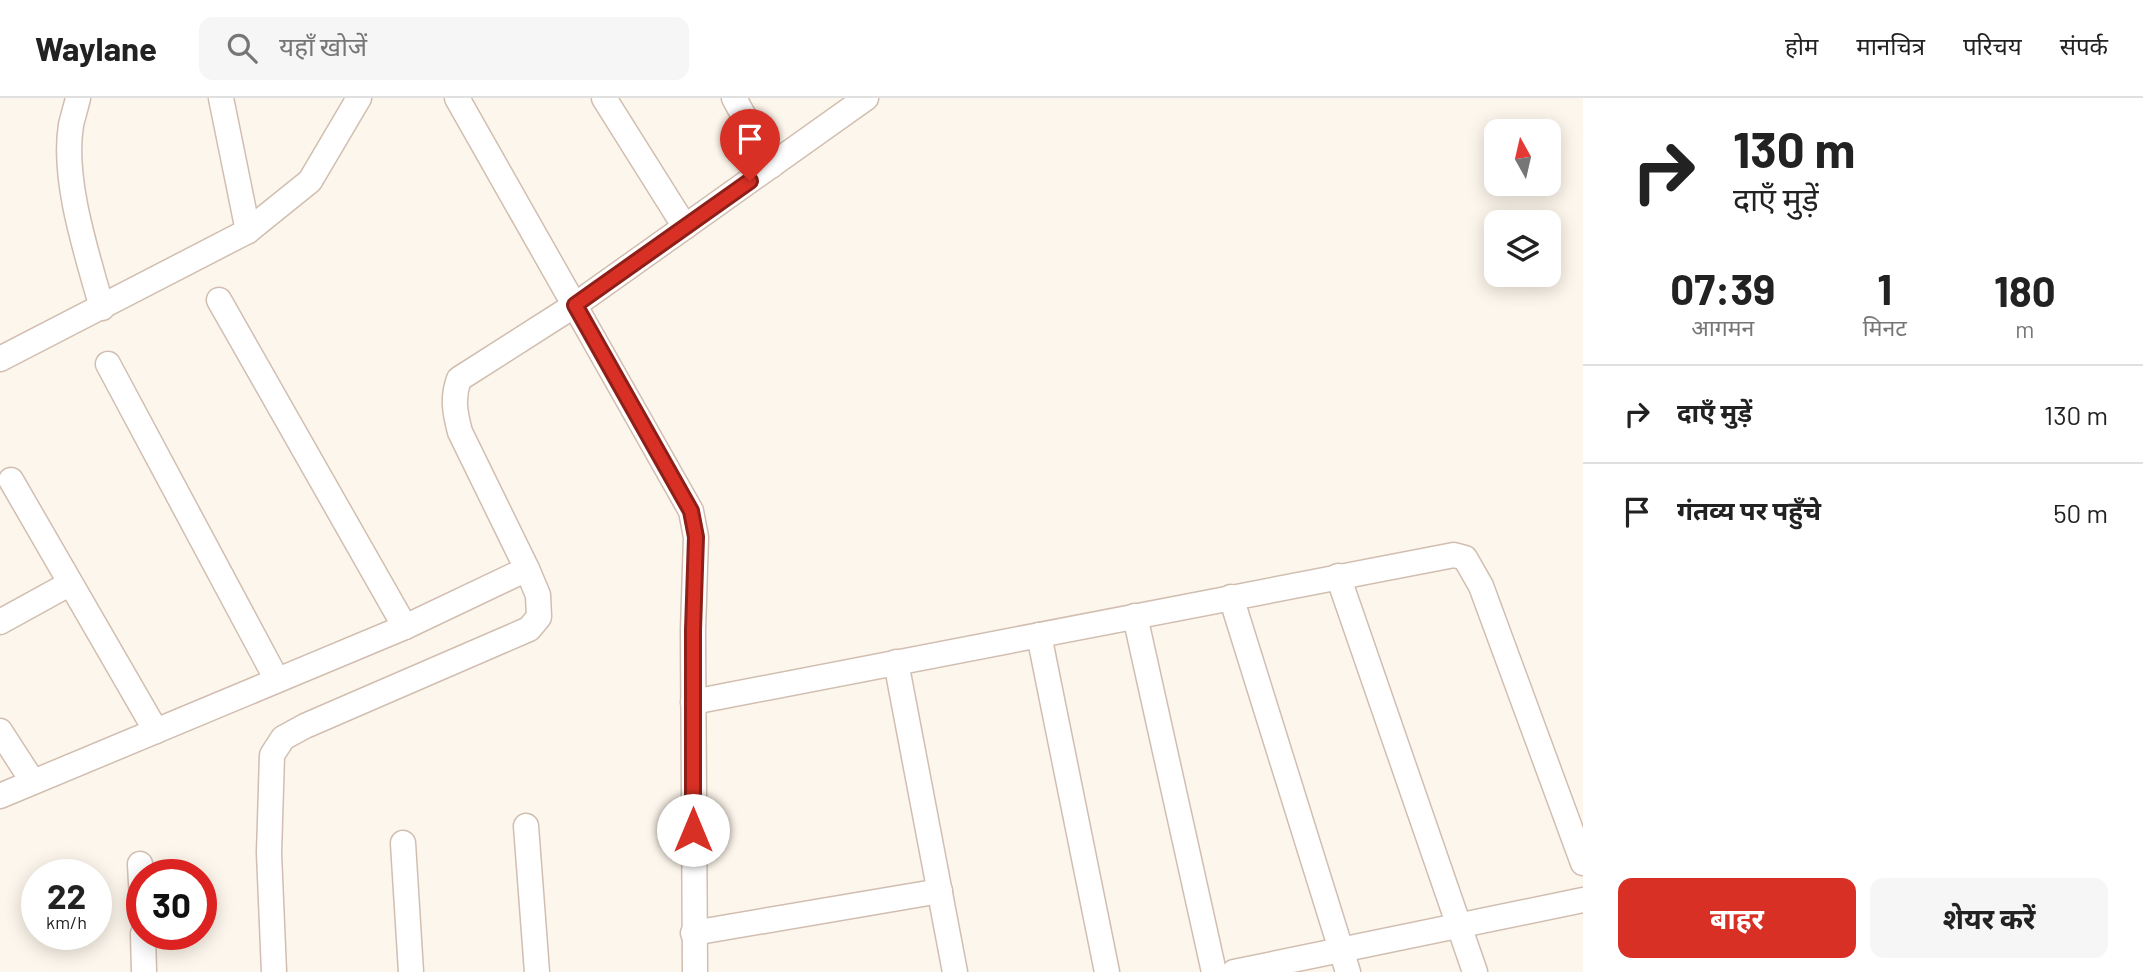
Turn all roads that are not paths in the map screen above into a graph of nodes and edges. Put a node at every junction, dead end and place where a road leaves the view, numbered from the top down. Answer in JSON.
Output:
{"nodes":[{"id":1,"x":78,"y":98,"type":"edge"},
{"id":2,"x":221,"y":98,"type":"edge"},
{"id":3,"x":359,"y":98,"type":"edge"},
{"id":4,"x":457,"y":98,"type":"edge"},
{"id":5,"x":604,"y":98,"type":"edge"},
{"id":6,"x":734,"y":98,"type":"edge"},
{"id":7,"x":866,"y":98,"type":"edge"},
{"id":8,"x":771,"y":166,"type":"junction"},
{"id":9,"x":685,"y":227,"type":"junction"},
{"id":10,"x":248,"y":231,"type":"junction"},
{"id":11,"x":219,"y":300,"type":"dead end"},
{"id":12,"x":575,"y":305,"type":"junction"},
{"id":13,"x":102,"y":308,"type":"junction"},
{"id":14,"x":0,"y":359,"type":"edge"},
{"id":15,"x":108,"y":364,"type":"dead end"},
{"id":16,"x":11,"y":480,"type":"dead end"},
{"id":17,"x":527,"y":569,"type":"junction"},
{"id":18,"x":1338,"y":576,"type":"junction"},
{"id":19,"x":69,"y":584,"type":"junction"},
{"id":20,"x":1231,"y":597,"type":"junction"},
{"id":21,"x":1135,"y":616,"type":"junction"},
{"id":22,"x":0,"y":622,"type":"edge"},
{"id":23,"x":405,"y":627,"type":"junction"},
{"id":24,"x":1038,"y":635,"type":"junction"},
{"id":25,"x":896,"y":662,"type":"junction"},
{"id":26,"x":277,"y":680,"type":"junction"},
{"id":27,"x":693,"y":702,"type":"junction"},
{"id":28,"x":0,"y":731,"type":"edge"},
{"id":29,"x":156,"y":731,"type":"junction"},
{"id":30,"x":33,"y":782,"type":"junction"},
{"id":31,"x":0,"y":796,"type":"edge"},
{"id":32,"x":526,"y":826,"type":"dead end"},
{"id":33,"x":403,"y":843,"type":"dead end"},
{"id":34,"x":1583,"y":863,"type":"edge"},
{"id":35,"x":940,"y":891,"type":"junction"},
{"id":36,"x":1583,"y":900,"type":"edge"},
{"id":37,"x":1458,"y":925,"type":"junction"},
{"id":38,"x":693,"y":933,"type":"junction"},
{"id":39,"x":143,"y":950,"type":"edge"},
{"id":40,"x":1345,"y":961,"type":"edge"},
{"id":41,"x":144,"y":972,"type":"edge"},
{"id":42,"x":274,"y":972,"type":"edge"},
{"id":43,"x":411,"y":972,"type":"edge"},
{"id":44,"x":537,"y":972,"type":"edge"},
{"id":45,"x":695,"y":972,"type":"edge"},
{"id":46,"x":955,"y":972,"type":"edge"},
{"id":47,"x":1107,"y":972,"type":"edge"},
{"id":48,"x":1214,"y":972,"type":"edge"},
{"id":49,"x":1234,"y":972,"type":"edge"},
{"id":50,"x":1475,"y":972,"type":"edge"}],
"edges":[{"from":1,"to":13,"type":"street"},
{"from":2,"to":10,"type":"street"},
{"from":3,"to":10,"type":"street"},
{"from":4,"to":12,"type":"street"},
{"from":5,"to":9,"type":"street"},
{"from":6,"to":8,"type":"street"},
{"from":7,"to":8,"type":"street"},
{"from":8,"to":9,"type":"street"},
{"from":9,"to":12,"type":"street"},
{"from":10,"to":13,"type":"street"},
{"from":11,"to":23,"type":"street"},
{"from":12,"to":17,"type":"street"},
{"from":12,"to":27,"type":"street"},
{"from":13,"to":14,"type":"street"},
{"from":15,"to":26,"type":"street"},
{"from":16,"to":19,"type":"street"},
{"from":17,"to":23,"type":"street"},
{"from":17,"to":42,"type":"street"},
{"from":18,"to":20,"type":"street"},
{"from":18,"to":34,"type":"street"},
{"from":18,"to":37,"type":"street"},
{"from":19,"to":22,"type":"street"},
{"from":19,"to":29,"type":"street"},
{"from":20,"to":21,"type":"street"},
{"from":20,"to":40,"type":"street"},
{"from":21,"to":24,"type":"street"},
{"from":21,"to":48,"type":"street"},
{"from":23,"to":26,"type":"street"},
{"from":24,"to":25,"type":"street"},
{"from":24,"to":47,"type":"street"},
{"from":25,"to":27,"type":"street"},
{"from":25,"to":35,"type":"street"},
{"from":26,"to":29,"type":"street"},
{"from":27,"to":38,"type":"street"},
{"from":28,"to":30,"type":"street"},
{"from":29,"to":30,"type":"street"},
{"from":30,"to":31,"type":"street"},
{"from":32,"to":44,"type":"street"},
{"from":33,"to":43,"type":"street"},
{"from":35,"to":38,"type":"street"},
{"from":35,"to":46,"type":"street"},
{"from":36,"to":37,"type":"street"},
{"from":37,"to":40,"type":"street"},
{"from":37,"to":50,"type":"street"},
{"from":38,"to":45,"type":"street"},
{"from":39,"to":41,"type":"street"},
{"from":40,"to":49,"type":"street"}]}
